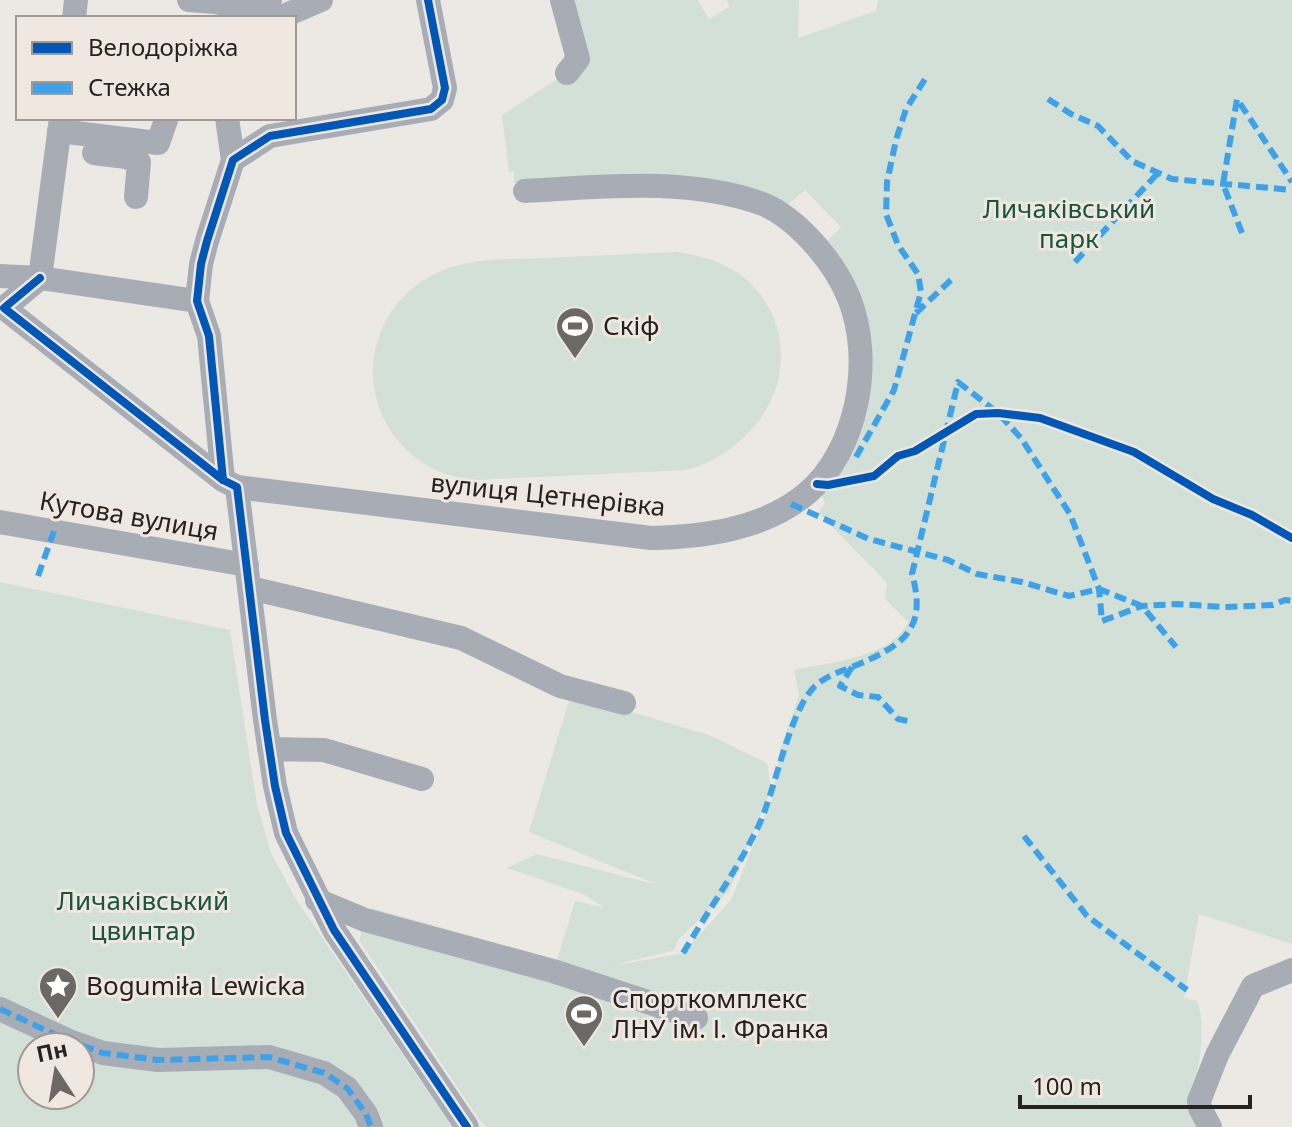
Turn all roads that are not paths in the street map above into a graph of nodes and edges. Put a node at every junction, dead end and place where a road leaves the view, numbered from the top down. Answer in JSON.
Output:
{"nodes":[{"id":1,"x":189,"y":0,"type":"edge"},
{"id":2,"x":270,"y":0,"type":"edge"},
{"id":3,"x":321,"y":0,"type":"edge"},
{"id":4,"x":428,"y":0,"type":"edge"},
{"id":5,"x":562,"y":0,"type":"edge"},
{"id":6,"x":214,"y":1,"type":"edge"},
{"id":7,"x":284,"y":16,"type":"edge"},
{"id":8,"x":567,"y":73,"type":"dead end"},
{"id":9,"x":166,"y":120,"type":"edge"},
{"id":10,"x":227,"y":120,"type":"edge"},
{"id":11,"x":59,"y":134,"type":"edge"},
{"id":12,"x":233,"y":160,"type":"junction"},
{"id":13,"x":525,"y":191,"type":"dead end"},
{"id":14,"x":136,"y":197,"type":"dead end"},
{"id":15,"x":0,"y":276,"type":"edge"},
{"id":16,"x":40,"y":278,"type":"junction"},
{"id":17,"x":197,"y":301,"type":"junction"},
{"id":18,"x":2,"y":307,"type":"edge"},
{"id":19,"x":230,"y":483,"type":"junction"},
{"id":20,"x":0,"y":522,"type":"edge"},
{"id":21,"x":249,"y":577,"type":"junction"},
{"id":22,"x":624,"y":703,"type":"dead end"},
{"id":23,"x":269,"y":749,"type":"junction"},
{"id":24,"x":422,"y":779,"type":"dead end"},
{"id":25,"x":317,"y":900,"type":"junction"},
{"id":26,"x":1292,"y":970,"type":"edge"},
{"id":27,"x":0,"y":1009,"type":"edge"},
{"id":28,"x":696,"y":1018,"type":"dead end"},
{"id":29,"x":371,"y":1127,"type":"edge"},
{"id":30,"x":467,"y":1127,"type":"edge"},
{"id":31,"x":1210,"y":1127,"type":"edge"}],
"edges":[{"from":1,"to":6,"type":"street"},
{"from":2,"to":6,"type":"street"},
{"from":3,"to":7,"type":"street"},
{"from":4,"to":12,"type":"street"},
{"from":5,"to":8,"type":"street"},
{"from":9,"to":11,"type":"street"},
{"from":10,"to":12,"type":"street"},
{"from":11,"to":14,"type":"street"},
{"from":11,"to":16,"type":"street"},
{"from":12,"to":17,"type":"street"},
{"from":13,"to":19,"type":"street","name":"вулиця Цетнерівка"},
{"from":15,"to":16,"type":"street"},
{"from":16,"to":17,"type":"street"},
{"from":16,"to":18,"type":"street"},
{"from":17,"to":19,"type":"street"},
{"from":18,"to":19,"type":"street"},
{"from":19,"to":21,"type":"street"},
{"from":20,"to":21,"type":"street","name":"Кутова вулиця"},
{"from":21,"to":22,"type":"street","name":"Кутова вулиця"},
{"from":21,"to":23,"type":"street"},
{"from":23,"to":24,"type":"street"},
{"from":23,"to":25,"type":"street"},
{"from":25,"to":28,"type":"street"},
{"from":25,"to":30,"type":"street"},
{"from":26,"to":31,"type":"street"},
{"from":27,"to":29,"type":"street"}]}
